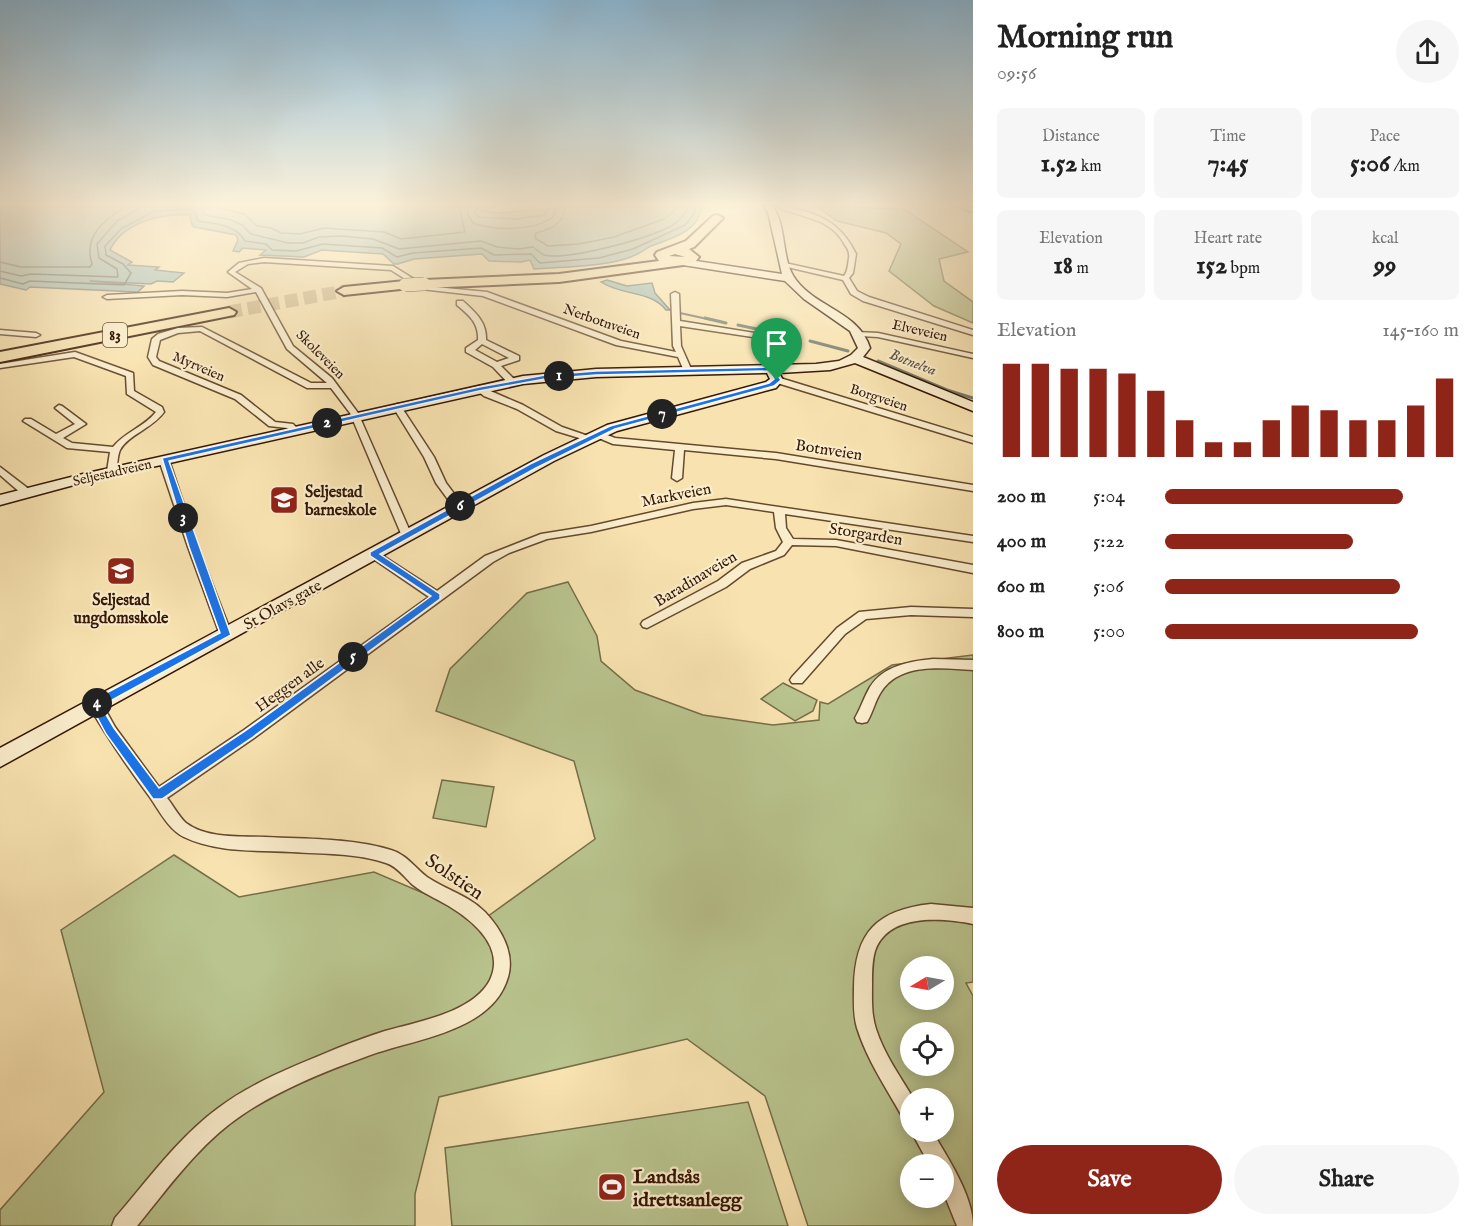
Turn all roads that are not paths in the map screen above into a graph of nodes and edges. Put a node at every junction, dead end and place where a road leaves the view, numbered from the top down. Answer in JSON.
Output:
{"nodes":[{"id":1,"x":244,"y":263,"type":"edge"},
{"id":2,"x":334,"y":263,"type":"edge"},
{"id":3,"x":647,"y":263,"type":"edge"},
{"id":4,"x":706,"y":263,"type":"edge"},
{"id":5,"x":785,"y":263,"type":"edge"},
{"id":6,"x":852,"y":263,"type":"edge"},
{"id":7,"x":787,"y":272,"type":"junction"},
{"id":8,"x":844,"y":278,"type":"junction"},
{"id":9,"x":414,"y":284,"type":"junction"},
{"id":10,"x":258,"y":290,"type":"junction"},
{"id":11,"x":344,"y":291,"type":"tunnel mouth"},
{"id":12,"x":675,"y":294,"type":"dead end"},
{"id":13,"x":107,"y":297,"type":"dead end"},
{"id":14,"x":460,"y":303,"type":"dead end"},
{"id":15,"x":229,"y":312,"type":"tunnel mouth"},
{"id":16,"x":676,"y":323,"type":"junction"},
{"id":17,"x":0,"y":332,"type":"edge"},
{"id":18,"x":973,"y":333,"type":"edge"},
{"id":19,"x":860,"y":334,"type":"junction"},
{"id":20,"x":36,"y":335,"type":"dead end"},
{"id":21,"x":482,"y":341,"type":"junction"},
{"id":22,"x":792,"y":341,"type":"dead end"},
{"id":23,"x":680,"y":355,"type":"junction"},
{"id":24,"x":973,"y":356,"type":"edge"},
{"id":25,"x":0,"y":357,"type":"edge"},
{"id":26,"x":855,"y":358,"type":"junction"},
{"id":27,"x":496,"y":365,"type":"junction"},
{"id":28,"x":0,"y":366,"type":"edge"},
{"id":29,"x":688,"y":371,"type":"junction"},
{"id":30,"x":774,"y":374,"type":"junction"},
{"id":31,"x":512,"y":382,"type":"junction"},
{"id":32,"x":333,"y":385,"type":"junction"},
{"id":33,"x":479,"y":389,"type":"junction"},
{"id":34,"x":973,"y":406,"type":"edge"},
{"id":35,"x":397,"y":407,"type":"junction"},
{"id":36,"x":59,"y":408,"type":"dead end"},
{"id":37,"x":354,"y":417,"type":"junction"},
{"id":38,"x":28,"y":421,"type":"dead end"},
{"id":39,"x":296,"y":430,"type":"junction"},
{"id":40,"x":593,"y":436,"type":"junction"},
{"id":41,"x":56,"y":438,"type":"junction"},
{"id":42,"x":973,"y":440,"type":"edge"},
{"id":43,"x":680,"y":447,"type":"junction"},
{"id":44,"x":115,"y":450,"type":"junction"},
{"id":45,"x":164,"y":460,"type":"junction"},
{"id":46,"x":0,"y":470,"type":"edge"},
{"id":47,"x":112,"y":471,"type":"junction"},
{"id":48,"x":677,"y":478,"type":"dead end"},
{"id":49,"x":973,"y":488,"type":"edge"},
{"id":50,"x":26,"y":492,"type":"junction"},
{"id":51,"x":0,"y":500,"type":"edge"},
{"id":52,"x":459,"y":507,"type":"junction"},
{"id":53,"x":779,"y":509,"type":"junction"},
{"id":54,"x":407,"y":536,"type":"junction"},
{"id":55,"x":973,"y":539,"type":"edge"},
{"id":56,"x":789,"y":542,"type":"junction"},
{"id":57,"x":374,"y":554,"type":"junction"},
{"id":58,"x":973,"y":569,"type":"edge"},
{"id":59,"x":437,"y":596,"type":"junction"},
{"id":60,"x":973,"y":614,"type":"edge"},
{"id":61,"x":647,"y":624,"type":"dead end"},
{"id":62,"x":226,"y":635,"type":"junction"},
{"id":63,"x":973,"y":665,"type":"edge"},
{"id":64,"x":797,"y":680,"type":"dead end"},
{"id":65,"x":95,"y":704,"type":"junction"},
{"id":66,"x":862,"y":718,"type":"dead end"},
{"id":67,"x":0,"y":758,"type":"edge"},
{"id":68,"x":158,"y":796,"type":"junction"},
{"id":69,"x":973,"y":916,"type":"edge"},
{"id":70,"x":900,"y":1093,"type":"edge"},
{"id":71,"x":954,"y":1194,"type":"edge"},
{"id":72,"x":123,"y":1226,"type":"edge"},
{"id":73,"x":968,"y":1226,"type":"edge"}],
"edges":[{"from":1,"to":10,"type":"street","name":"Skoleveien"},
{"from":2,"to":9,"type":"street","name":"Skoleveien"},
{"from":3,"to":9,"type":"highway"},
{"from":4,"to":7,"type":"street"},
{"from":5,"to":7,"type":"street"},
{"from":6,"to":8,"type":"street"},
{"from":7,"to":8,"type":"street"},
{"from":7,"to":19,"type":"street"},
{"from":8,"to":18,"type":"street"},
{"from":9,"to":11,"type":"highway"},
{"from":9,"to":23,"type":"street","name":"Nerbotnveien"},
{"from":10,"to":13,"type":"street"},
{"from":10,"to":32,"type":"street","name":"Skoleveien"},
{"from":12,"to":16,"type":"street"},
{"from":14,"to":21,"type":"street"},
{"from":15,"to":25,"type":"highway","number":"83"},
{"from":16,"to":22,"type":"street"},
{"from":16,"to":23,"type":"street"},
{"from":17,"to":20,"type":"street"},
{"from":19,"to":24,"type":"street","name":"Elveveien"},
{"from":19,"to":26,"type":"street"},
{"from":21,"to":27,"type":"street"},
{"from":21,"to":27,"type":"street"},
{"from":23,"to":29,"type":"street"},
{"from":26,"to":30,"type":"street","name":"Seljestadveien"},
{"from":26,"to":34,"type":"street"},
{"from":27,"to":31,"type":"street"},
{"from":28,"to":44,"type":"street"},
{"from":29,"to":30,"type":"street","name":"Seljestadveien"},
{"from":29,"to":31,"type":"street","name":"Seljestadveien"},
{"from":30,"to":40,"type":"street","name":"St Olavs gate"},
{"from":30,"to":42,"type":"street","name":"Borgveien"},
{"from":31,"to":33,"type":"street","name":"Seljestadveien"},
{"from":32,"to":37,"type":"street","name":"Skoleveien"},
{"from":32,"to":39,"type":"street","name":"Myrveien"},
{"from":33,"to":35,"type":"street","name":"Seljestadveien"},
{"from":33,"to":40,"type":"street","name":"Botnveien"},
{"from":35,"to":37,"type":"street","name":"Seljestadveien"},
{"from":35,"to":52,"type":"street"},
{"from":36,"to":41,"type":"street"},
{"from":37,"to":39,"type":"street","name":"Seljestadveien"},
{"from":37,"to":54,"type":"street","name":"Skoleveien"},
{"from":38,"to":41,"type":"street"},
{"from":39,"to":45,"type":"street","name":"Seljestadveien"},
{"from":40,"to":43,"type":"street","name":"Botnveien"},
{"from":40,"to":52,"type":"street","name":"St Olavs gate"},
{"from":41,"to":44,"type":"street"},
{"from":43,"to":48,"type":"street"},
{"from":43,"to":49,"type":"street","name":"Botnveien"},
{"from":44,"to":47,"type":"street"},
{"from":45,"to":47,"type":"street","name":"Seljestadveien"},
{"from":45,"to":62,"type":"street"},
{"from":46,"to":50,"type":"street"},
{"from":47,"to":50,"type":"street","name":"Seljestadveien"},
{"from":50,"to":51,"type":"street","name":"Seljestadveien"},
{"from":52,"to":54,"type":"street","name":"St Olavs gate"},
{"from":53,"to":55,"type":"street","name":"Markveien"},
{"from":53,"to":56,"type":"street"},
{"from":53,"to":59,"type":"street","name":"Markveien"},
{"from":54,"to":57,"type":"street","name":"St Olavs gate"},
{"from":56,"to":58,"type":"street","name":"Storgarden"},
{"from":56,"to":61,"type":"street","name":"Baradinaveien"},
{"from":57,"to":59,"type":"street"},
{"from":57,"to":62,"type":"street","name":"St Olavs gate"},
{"from":59,"to":68,"type":"street","name":"Heggen alle"},
{"from":60,"to":64,"type":"street"},
{"from":62,"to":65,"type":"street","name":"St Olavs gate"},
{"from":63,"to":66,"type":"street"},
{"from":65,"to":67,"type":"street","name":"St Olavs gate"},
{"from":65,"to":68,"type":"street","name":"Solstien"},
{"from":68,"to":72,"type":"street","name":"Solstien"},
{"from":69,"to":70,"type":"street"},
{"from":71,"to":73,"type":"street"}]}
